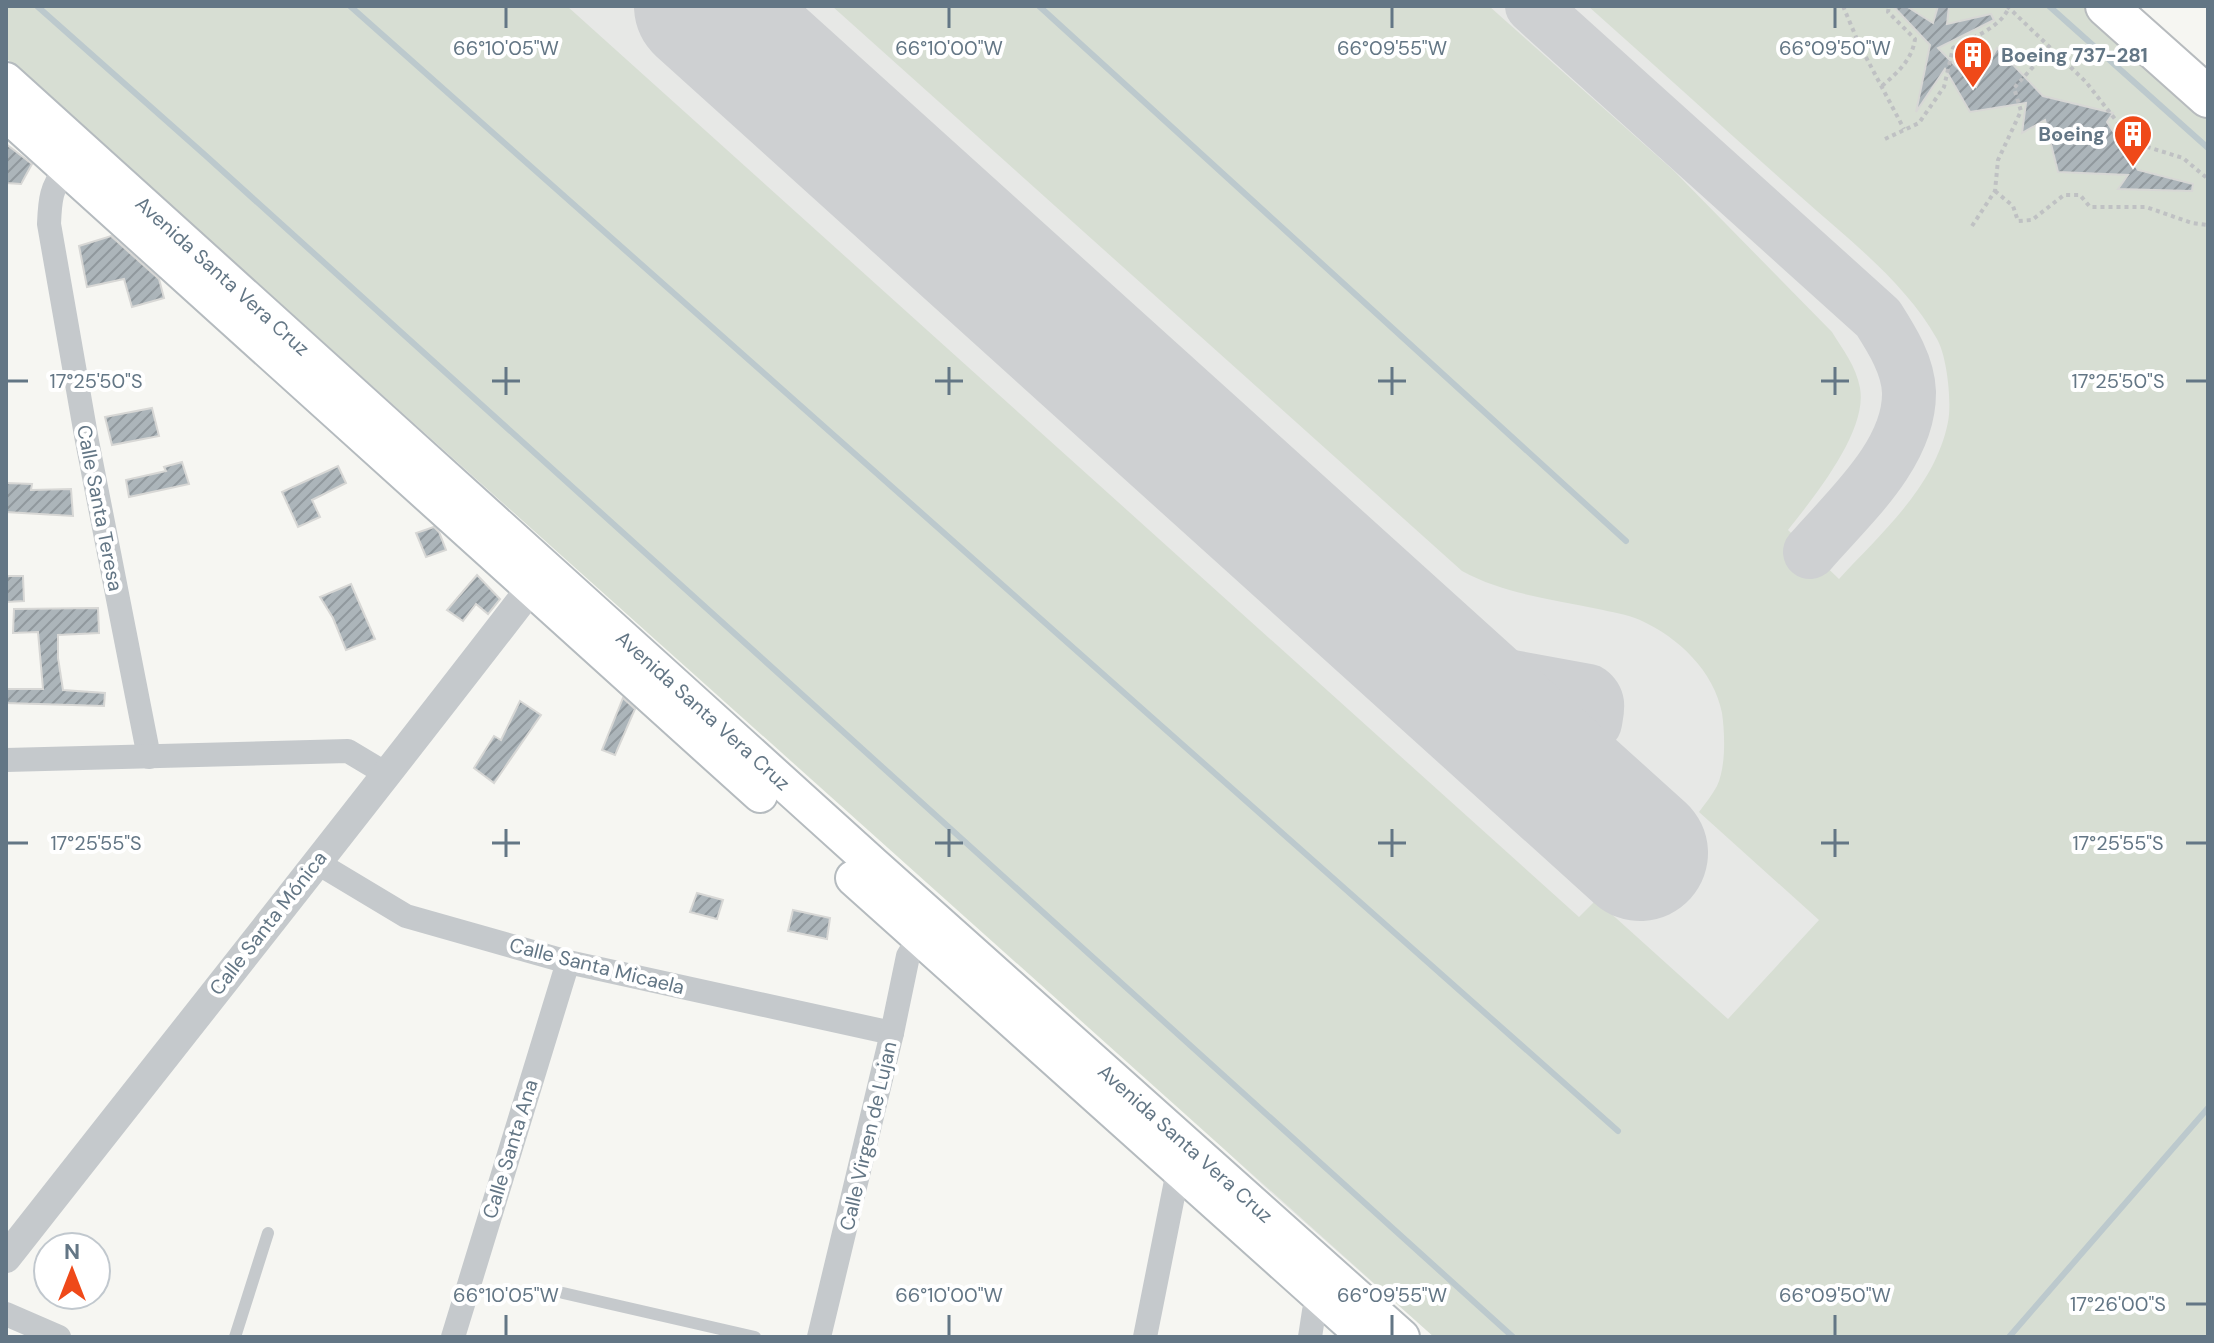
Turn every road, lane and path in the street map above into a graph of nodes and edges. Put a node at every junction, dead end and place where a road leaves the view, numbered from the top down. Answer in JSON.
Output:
{"nodes":[{"id":1,"x":1843,"y":6,"type":"edge"},
{"id":2,"x":1889,"y":6,"type":"edge"},
{"id":3,"x":2106,"y":6,"type":"edge"},
{"id":4,"x":2139,"y":6,"type":"edge"},
{"id":5,"x":2008,"y":7,"type":"edge"},
{"id":6,"x":2050,"y":48,"type":"junction"},
{"id":7,"x":2208,"y":67,"type":"edge"},
{"id":8,"x":6,"y":80,"type":"edge"},
{"id":9,"x":1882,"y":86,"type":"junction"},
{"id":10,"x":2208,"y":97,"type":"edge"},
{"id":11,"x":6,"y":114,"type":"edge"},
{"id":12,"x":1904,"y":130,"type":"junction"},
{"id":13,"x":1885,"y":139,"type":"dead end"},
{"id":14,"x":66,"y":168,"type":"junction"},
{"id":15,"x":2208,"y":179,"type":"edge"},
{"id":16,"x":1995,"y":191,"type":"junction"},
{"id":17,"x":2208,"y":225,"type":"edge"},
{"id":18,"x":1972,"y":226,"type":"dead end"},
{"id":19,"x":531,"y":588,"type":"junction"},
{"id":20,"x":149,"y":757,"type":"junction"},
{"id":21,"x":6,"y":760,"type":"edge"},
{"id":22,"x":388,"y":775,"type":"junction"},
{"id":23,"x":316,"y":862,"type":"junction"},
{"id":24,"x":919,"y":938,"type":"junction"},
{"id":25,"x":568,"y":962,"type":"junction"},
{"id":26,"x":892,"y":1033,"type":"junction"},
{"id":27,"x":1178,"y":1171,"type":"junction"},
{"id":28,"x":268,"y":1233,"type":"dead end"},
{"id":29,"x":6,"y":1258,"type":"edge"},
{"id":30,"x":563,"y":1293,"type":"dead end"},
{"id":31,"x":1320,"y":1297,"type":"junction"},
{"id":32,"x":6,"y":1314,"type":"edge"},
{"id":33,"x":59,"y":1337,"type":"edge"},
{"id":34,"x":235,"y":1337,"type":"edge"},
{"id":35,"x":453,"y":1337,"type":"edge"},
{"id":36,"x":755,"y":1337,"type":"edge"},
{"id":37,"x":819,"y":1337,"type":"edge"},
{"id":38,"x":1145,"y":1337,"type":"edge"},
{"id":39,"x":1310,"y":1337,"type":"edge"},
{"id":40,"x":1365,"y":1337,"type":"edge"},
{"id":41,"x":1402,"y":1337,"type":"edge"}],
"edges":[{"from":1,"to":9,"type":"path"},
{"from":2,"to":9,"type":"path"},
{"from":3,"to":10,"type":"highway"},
{"from":4,"to":7,"type":"highway"},
{"from":5,"to":6,"type":"path"},
{"from":5,"to":12,"type":"path"},
{"from":6,"to":15,"type":"path"},
{"from":6,"to":16,"type":"path"},
{"from":8,"to":41,"type":"main road","name":"Avenida Santa Vera Cruz"},
{"from":9,"to":12,"type":"path"},
{"from":11,"to":14,"type":"main road","name":"Avenida Santa Vera Cruz"},
{"from":12,"to":13,"type":"path"},
{"from":14,"to":19,"type":"main road","name":"Avenida Santa Vera Cruz"},
{"from":14,"to":20,"type":"street","name":"Calle Santa Teresa"},
{"from":16,"to":17,"type":"path"},
{"from":16,"to":18,"type":"path"},
{"from":19,"to":22,"type":"street","name":"Calle Santa Mónica"},
{"from":19,"to":24,"type":"main road","name":"Avenida Santa Vera Cruz"},
{"from":20,"to":21,"type":"street"},
{"from":20,"to":22,"type":"street"},
{"from":22,"to":23,"type":"street","name":"Calle Santa Mónica"},
{"from":23,"to":25,"type":"street","name":"Calle Santa Micaela"},
{"from":23,"to":29,"type":"street","name":"Calle Santa Mónica"},
{"from":24,"to":26,"type":"street","name":"Calle Virgen de Lujan"},
{"from":24,"to":27,"type":"main road","name":"Avenida Santa Vera Cruz"},
{"from":25,"to":26,"type":"street","name":"Calle Santa Micaela"},
{"from":25,"to":35,"type":"street","name":"Calle Santa Ana"},
{"from":26,"to":37,"type":"street","name":"Calle Virgen de Lujan"},
{"from":27,"to":31,"type":"main road","name":"Avenida Santa Vera Cruz"},
{"from":27,"to":38,"type":"street"},
{"from":28,"to":34,"type":"lane"},
{"from":30,"to":36,"type":"lane"},
{"from":31,"to":39,"type":"street"},
{"from":31,"to":40,"type":"main road","name":"Avenida Santa Vera Cruz"},
{"from":32,"to":33,"type":"street"}]}
